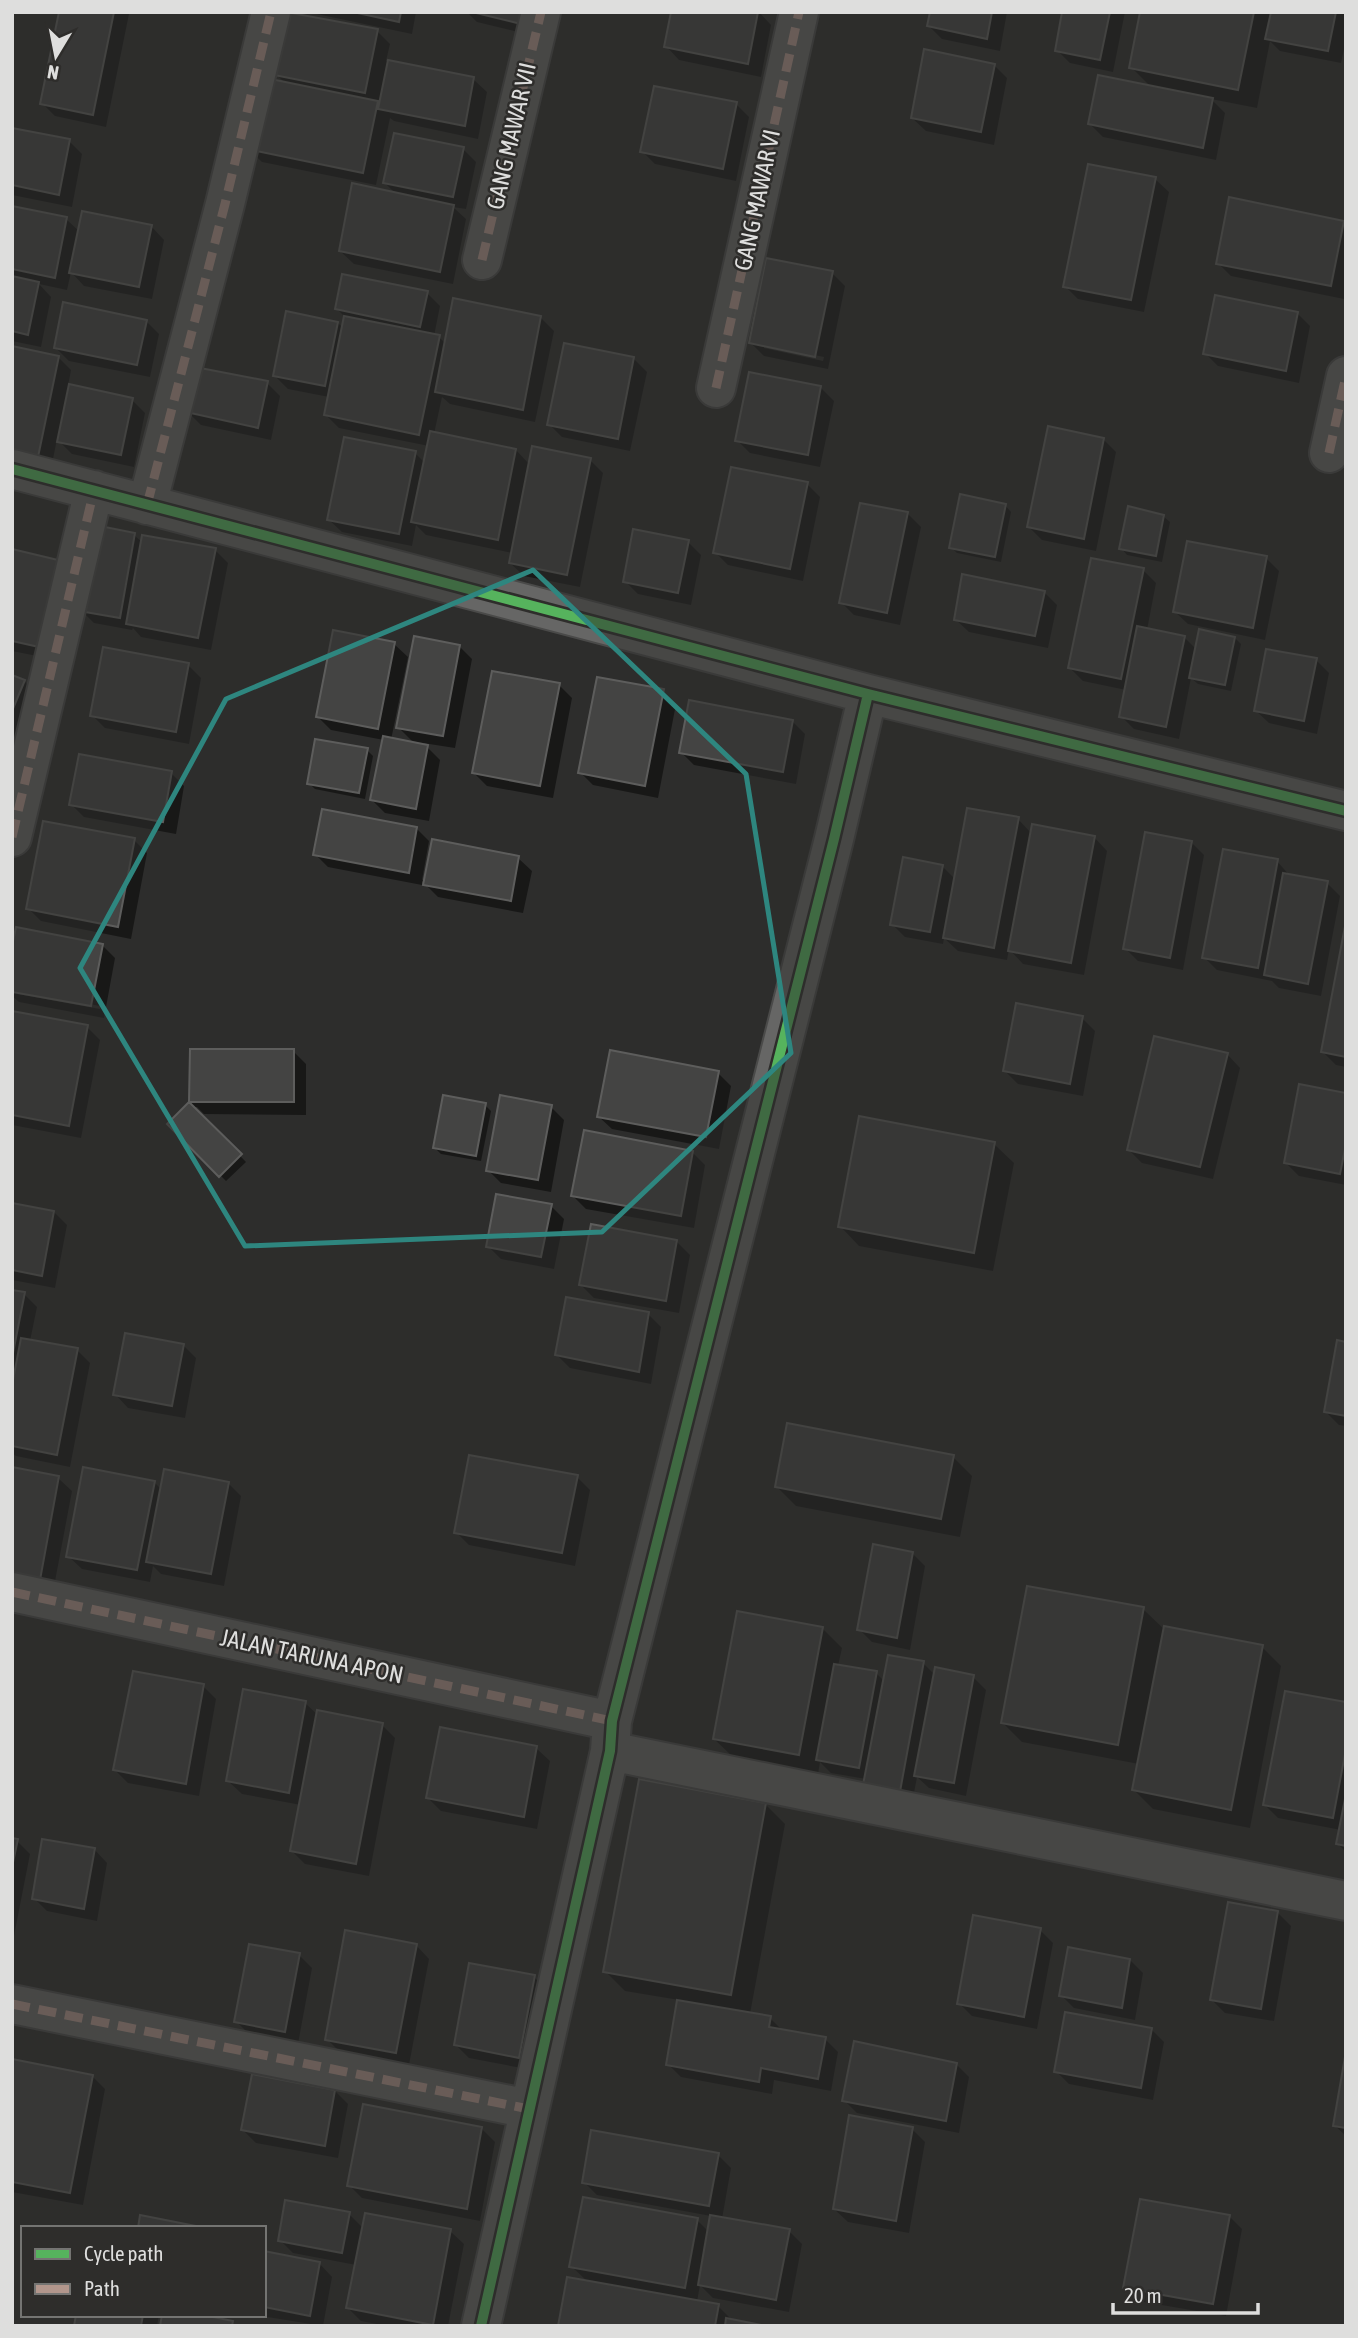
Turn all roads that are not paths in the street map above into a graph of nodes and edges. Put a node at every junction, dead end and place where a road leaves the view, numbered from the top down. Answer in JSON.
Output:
{"nodes":[{"id":1,"x":271,"y":12,"type":"edge"},
{"id":2,"x":541,"y":12,"type":"edge"},
{"id":3,"x":799,"y":12,"type":"edge"},
{"id":4,"x":482,"y":260,"type":"dead end"},
{"id":5,"x":1346,"y":376,"type":"edge"},
{"id":6,"x":716,"y":388,"type":"dead end"},
{"id":7,"x":1329,"y":453,"type":"dead end"},
{"id":8,"x":12,"y":469,"type":"edge"},
{"id":9,"x":94,"y":490,"type":"junction"},
{"id":10,"x":147,"y":505,"type":"junction"},
{"id":11,"x":868,"y":694,"type":"junction"},
{"id":12,"x":1346,"y":811,"type":"edge"},
{"id":13,"x":12,"y":837,"type":"edge"},
{"id":14,"x":12,"y":1592,"type":"edge"},
{"id":15,"x":611,"y":1736,"type":"junction"},
{"id":16,"x":1346,"y":1901,"type":"edge"},
{"id":17,"x":12,"y":2004,"type":"edge"},
{"id":18,"x":529,"y":2109,"type":"junction"},
{"id":19,"x":481,"y":2326,"type":"edge"}],
"edges":[{"from":1,"to":10,"type":"street"},
{"from":2,"to":4,"type":"street","name":"GANG MAWAR VII"},
{"from":3,"to":6,"type":"street","name":"GANG MAWAR VI"},
{"from":5,"to":7,"type":"street"},
{"from":8,"to":9,"type":"street"},
{"from":9,"to":10,"type":"street"},
{"from":9,"to":13,"type":"street"},
{"from":10,"to":11,"type":"street"},
{"from":11,"to":12,"type":"street"},
{"from":11,"to":15,"type":"street"},
{"from":14,"to":15,"type":"street","name":"JALAN TARUNA APON"},
{"from":15,"to":16,"type":"street","name":"JALAN TARUNA APON"},
{"from":15,"to":18,"type":"street"},
{"from":17,"to":18,"type":"street"},
{"from":18,"to":19,"type":"street"}]}
